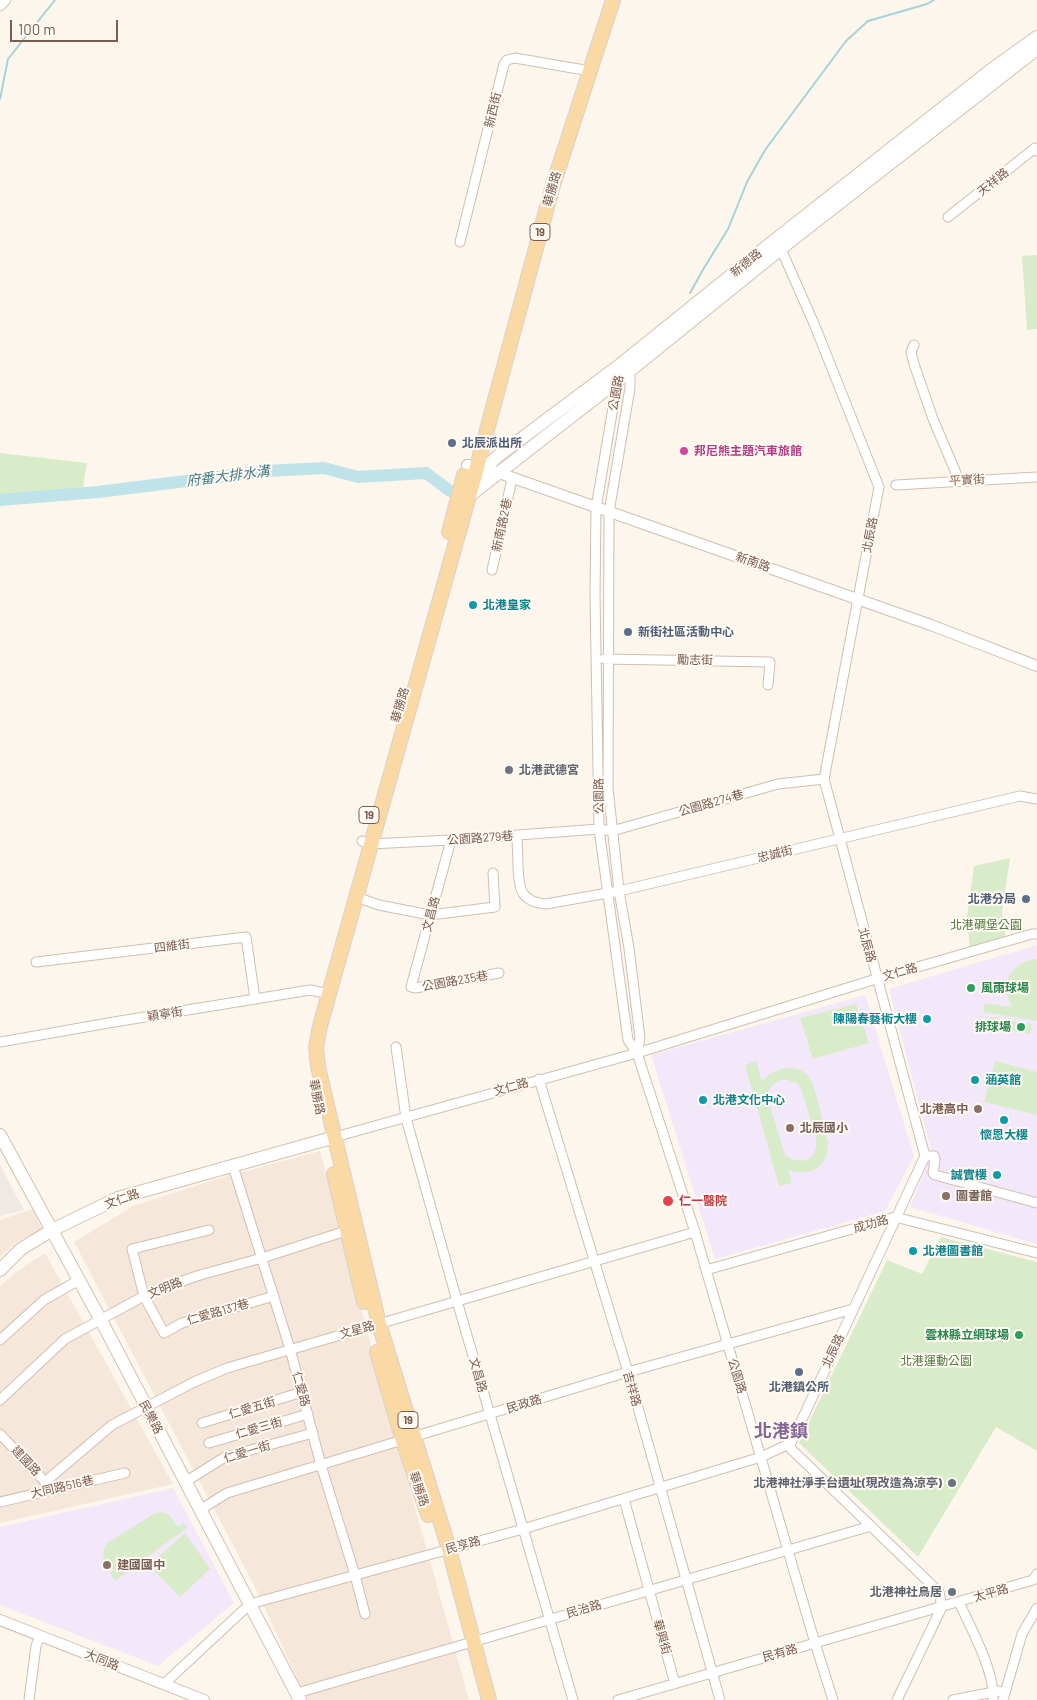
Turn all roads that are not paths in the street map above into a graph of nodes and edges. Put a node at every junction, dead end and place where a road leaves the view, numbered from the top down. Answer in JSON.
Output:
{"nodes":[{"id":1,"x":6,"y":0,"type":"edge"},
{"id":2,"x":605,"y":0,"type":"edge"},
{"id":3,"x":613,"y":0,"type":"edge"},
{"id":4,"x":0,"y":6,"type":"edge"},
{"id":5,"x":1035,"y":44,"type":"edge"},
{"id":6,"x":586,"y":69,"type":"junction"},
{"id":7,"x":1037,"y":151,"type":"edge"},
{"id":8,"x":948,"y":218,"type":"dead end"},
{"id":9,"x":460,"y":242,"type":"dead end"},
{"id":10,"x":778,"y":244,"type":"junction"},
{"id":11,"x":914,"y":345,"type":"dead end"},
{"id":12,"x":625,"y":368,"type":"junction"},
{"id":13,"x":617,"y":381,"type":"junction"},
{"id":14,"x":480,"y":470,"type":"junction"},
{"id":15,"x":1037,"y":477,"type":"edge"},
{"id":16,"x":512,"y":479,"type":"junction"},
{"id":17,"x":959,"y":480,"type":"junction"},
{"id":18,"x":896,"y":485,"type":"dead end"},
{"id":19,"x":464,"y":495,"type":"junction"},
{"id":20,"x":596,"y":508,"type":"junction"},
{"id":21,"x":609,"y":512,"type":"junction"},
{"id":22,"x":492,"y":570,"type":"dead end"},
{"id":23,"x":858,"y":599,"type":"junction"},
{"id":24,"x":609,"y":658,"type":"junction"},
{"id":25,"x":597,"y":659,"type":"junction"},
{"id":26,"x":1037,"y":666,"type":"edge"},
{"id":27,"x":768,"y":685,"type":"dead end"},
{"id":28,"x":824,"y":779,"type":"junction"},
{"id":29,"x":1037,"y":799,"type":"edge"},
{"id":30,"x":600,"y":829,"type":"junction"},
{"id":31,"x":612,"y":831,"type":"junction"},
{"id":32,"x":517,"y":835,"type":"junction"},
{"id":33,"x":839,"y":839,"type":"junction"},
{"id":34,"x":451,"y":840,"type":"junction"},
{"id":35,"x":366,"y":843,"type":"junction"},
{"id":36,"x":493,"y":873,"type":"dead end"},
{"id":37,"x":619,"y":892,"type":"junction"},
{"id":38,"x":608,"y":894,"type":"junction"},
{"id":39,"x":356,"y":897,"type":"junction"},
{"id":40,"x":430,"y":915,"type":"junction"},
{"id":41,"x":1037,"y":934,"type":"edge"},
{"id":42,"x":36,"y":962,"type":"dead end"},
{"id":43,"x":499,"y":973,"type":"dead end"},
{"id":44,"x":876,"y":979,"type":"junction"},
{"id":45,"x":411,"y":987,"type":"joint"},
{"id":46,"x":326,"y":993,"type":"junction"},
{"id":47,"x":255,"y":999,"type":"junction"},
{"id":48,"x":0,"y":1042,"type":"edge"},
{"id":49,"x":396,"y":1047,"type":"dead end"},
{"id":50,"x":637,"y":1053,"type":"junction"},
{"id":51,"x":539,"y":1079,"type":"junction"},
{"id":52,"x":406,"y":1118,"type":"junction"},
{"id":53,"x":0,"y":1134,"type":"edge"},
{"id":54,"x":330,"y":1138,"type":"junction"},
{"id":55,"x":924,"y":1156,"type":"junction"},
{"id":56,"x":233,"y":1166,"type":"junction"},
{"id":57,"x":1037,"y":1203,"type":"edge"},
{"id":58,"x":895,"y":1217,"type":"junction"},
{"id":59,"x":352,"y":1229,"type":"junction"},
{"id":60,"x":52,"y":1230,"type":"junction"},
{"id":61,"x":209,"y":1230,"type":"dead end"},
{"id":62,"x":695,"y":1232,"type":"junction"},
{"id":63,"x":1037,"y":1253,"type":"edge"},
{"id":64,"x":262,"y":1258,"type":"junction"},
{"id":65,"x":594,"y":1260,"type":"junction"},
{"id":66,"x":0,"y":1270,"type":"edge"},
{"id":67,"x":706,"y":1270,"type":"junction"},
{"id":68,"x":79,"y":1280,"type":"junction"},
{"id":69,"x":144,"y":1296,"type":"junction"},
{"id":70,"x":274,"y":1296,"type":"junction"},
{"id":71,"x":457,"y":1301,"type":"junction"},
{"id":72,"x":852,"y":1309,"type":"junction"},
{"id":73,"x":100,"y":1319,"type":"junction"},
{"id":74,"x":374,"y":1325,"type":"junction"},
{"id":75,"x":0,"y":1340,"type":"edge"},
{"id":76,"x":728,"y":1345,"type":"junction"},
{"id":77,"x":290,"y":1349,"type":"junction"},
{"id":78,"x":628,"y":1372,"type":"junction"},
{"id":79,"x":302,"y":1392,"type":"junction"},
{"id":80,"x":0,"y":1400,"type":"edge"},
{"id":81,"x":146,"y":1407,"type":"junction"},
{"id":82,"x":308,"y":1414,"type":"junction"},
{"id":83,"x":490,"y":1414,"type":"junction"},
{"id":84,"x":202,"y":1423,"type":"dead end"},
{"id":85,"x":313,"y":1433,"type":"junction"},
{"id":86,"x":0,"y":1434,"type":"edge"},
{"id":87,"x":408,"y":1439,"type":"junction"},
{"id":88,"x":209,"y":1443,"type":"dead end"},
{"id":89,"x":787,"y":1444,"type":"junction"},
{"id":90,"x":761,"y":1457,"type":"junction"},
{"id":91,"x":321,"y":1465,"type":"junction"},
{"id":92,"x":125,"y":1473,"type":"dead end"},
{"id":93,"x":185,"y":1482,"type":"junction"},
{"id":94,"x":48,"y":1486,"type":"junction"},
{"id":95,"x":661,"y":1487,"type":"junction"},
{"id":96,"x":624,"y":1499,"type":"junction"},
{"id":97,"x":0,"y":1502,"type":"edge"},
{"id":98,"x":200,"y":1510,"type":"junction"},
{"id":99,"x":871,"y":1526,"type":"junction"},
{"id":100,"x":523,"y":1529,"type":"junction"},
{"id":101,"x":445,"y":1550,"type":"junction"},
{"id":102,"x":789,"y":1550,"type":"junction"},
{"id":103,"x":1037,"y":1574,"type":"edge"},
{"id":104,"x":355,"y":1575,"type":"junction"},
{"id":105,"x":685,"y":1579,"type":"junction"},
{"id":106,"x":649,"y":1590,"type":"junction"},
{"id":107,"x":958,"y":1602,"type":"junction"},
{"id":108,"x":250,"y":1604,"type":"junction"},
{"id":109,"x":942,"y":1607,"type":"junction"},
{"id":110,"x":1037,"y":1608,"type":"edge"},
{"id":111,"x":365,"y":1614,"type":"dead end"},
{"id":112,"x":550,"y":1619,"type":"junction"},
{"id":113,"x":0,"y":1620,"type":"edge"},
{"id":114,"x":40,"y":1636,"type":"junction"},
{"id":115,"x":469,"y":1643,"type":"junction"},
{"id":116,"x":815,"y":1644,"type":"junction"},
{"id":117,"x":712,"y":1672,"type":"junction"},
{"id":118,"x":164,"y":1684,"type":"junction"},
{"id":119,"x":675,"y":1684,"type":"junction"},
{"id":120,"x":1006,"y":1690,"type":"junction"},
{"id":121,"x":993,"y":1696,"type":"edge"},
{"id":122,"x":298,"y":1697,"type":"edge"},
{"id":123,"x":28,"y":1700,"type":"edge"},
{"id":124,"x":204,"y":1700,"type":"edge"},
{"id":125,"x":480,"y":1700,"type":"edge"},
{"id":126,"x":489,"y":1700,"type":"edge"},
{"id":127,"x":573,"y":1700,"type":"edge"},
{"id":128,"x":618,"y":1700,"type":"edge"},
{"id":129,"x":720,"y":1700,"type":"edge"},
{"id":130,"x":833,"y":1700,"type":"edge"},
{"id":131,"x":897,"y":1700,"type":"edge"},
{"id":132,"x":953,"y":1700,"type":"edge"},
{"id":133,"x":1003,"y":1700,"type":"edge"}],
"edges":[{"from":1,"to":4,"type":"street"},
{"from":2,"to":6,"type":"main road","name":"華勝路","number":"19"},
{"from":3,"to":6,"type":"main road","name":"華勝路","number":"19"},
{"from":5,"to":10,"type":"main road","name":"新德路"},
{"from":6,"to":9,"type":"street","name":"新西街"},
{"from":6,"to":14,"type":"main road","name":"華勝路","number":"19"},
{"from":7,"to":8,"type":"street","name":"天祥路"},
{"from":10,"to":12,"type":"main road","name":"新德路"},
{"from":10,"to":23,"type":"street","name":"北辰路"},
{"from":11,"to":17,"type":"street"},
{"from":12,"to":13,"type":"main road","name":"新德路"},
{"from":12,"to":14,"type":"main road","name":"新德路"},
{"from":12,"to":21,"type":"street","name":"公園路"},
{"from":13,"to":14,"type":"main road","name":"新德路"},
{"from":13,"to":20,"type":"street","name":"公園路"},
{"from":14,"to":16,"type":"street","name":"新南路"},
{"from":14,"to":19,"type":"main road","number":"19"},
{"from":14,"to":19,"type":"main road","name":"新德路"},
{"from":15,"to":17,"type":"street","name":"平實街"},
{"from":16,"to":20,"type":"street","name":"新南路"},
{"from":16,"to":22,"type":"street","name":"新南路2巷"},
{"from":17,"to":18,"type":"street","name":"平實街"},
{"from":19,"to":35,"type":"main road","name":"華勝路","number":"19"},
{"from":20,"to":21,"type":"street","name":"新南路"},
{"from":20,"to":25,"type":"street","name":"公園路"},
{"from":21,"to":23,"type":"street","name":"新南路"},
{"from":21,"to":24,"type":"street","name":"公園路"},
{"from":23,"to":26,"type":"street","name":"新南路"},
{"from":23,"to":28,"type":"street","name":"北辰路"},
{"from":24,"to":25,"type":"street","name":"勵志街"},
{"from":24,"to":27,"type":"street","name":"勵志街"},
{"from":24,"to":31,"type":"street","name":"公園路"},
{"from":25,"to":30,"type":"street","name":"公園路"},
{"from":28,"to":31,"type":"street","name":"公園路274巷"},
{"from":28,"to":33,"type":"street","name":"北辰路"},
{"from":29,"to":33,"type":"street","name":"忠誠街"},
{"from":30,"to":31,"type":"street","name":"公園路274巷"},
{"from":30,"to":32,"type":"street","name":"公園路279巷"},
{"from":30,"to":38,"type":"street","name":"公園路"},
{"from":31,"to":37,"type":"street","name":"公園路"},
{"from":32,"to":34,"type":"street","name":"公園路279巷"},
{"from":32,"to":38,"type":"street","name":"忠誠街"},
{"from":33,"to":37,"type":"street","name":"忠誠街"},
{"from":33,"to":44,"type":"street","name":"北辰路"},
{"from":34,"to":35,"type":"street","name":"公園路279巷"},
{"from":34,"to":40,"type":"street","name":"文昌路"},
{"from":35,"to":39,"type":"main road","name":"華勝路","number":"19"},
{"from":35,"to":46,"type":"main road","name":"華勝路","number":"19"},
{"from":36,"to":40,"type":"street"},
{"from":37,"to":38,"type":"street","name":"忠誠街"},
{"from":37,"to":50,"type":"street","name":"公園路"},
{"from":38,"to":50,"type":"street","name":"公園路"},
{"from":39,"to":40,"type":"street"},
{"from":39,"to":46,"type":"main road","name":"華勝路","number":"19"},
{"from":40,"to":45,"type":"street","name":"文昌路"},
{"from":41,"to":44,"type":"street","name":"文仁路"},
{"from":42,"to":47,"type":"street","name":"四維街"},
{"from":43,"to":45,"type":"street","name":"公園路235巷"},
{"from":44,"to":50,"type":"street","name":"文仁路"},
{"from":44,"to":55,"type":"street","name":"北辰路"},
{"from":46,"to":47,"type":"street","name":"穎寧街"},
{"from":46,"to":54,"type":"main road","name":"華勝路","number":"19"},
{"from":47,"to":48,"type":"street","name":"穎寧街"},
{"from":49,"to":52,"type":"street","name":"文昌路"},
{"from":50,"to":51,"type":"street","name":"文仁路"},
{"from":50,"to":62,"type":"street","name":"公園路"},
{"from":51,"to":52,"type":"street","name":"文仁路"},
{"from":51,"to":65,"type":"street","name":"吉祥路"},
{"from":52,"to":54,"type":"street","name":"文仁路"},
{"from":52,"to":71,"type":"street","name":"文昌路"},
{"from":53,"to":60,"type":"main road","name":"民樂路"},
{"from":54,"to":56,"type":"main road","name":"文仁路"},
{"from":54,"to":59,"type":"main road","name":"華勝路","number":"19"},
{"from":55,"to":57,"type":"street"},
{"from":55,"to":58,"type":"street","name":"北辰路"},
{"from":56,"to":60,"type":"main road","name":"文仁路"},
{"from":56,"to":64,"type":"street","name":"仁愛路"},
{"from":58,"to":63,"type":"street","name":"成功路"},
{"from":58,"to":67,"type":"street","name":"成功路"},
{"from":58,"to":72,"type":"street","name":"北辰路"},
{"from":59,"to":64,"type":"street","name":"文明路"},
{"from":59,"to":74,"type":"main road","name":"華勝路","number":"19"},
{"from":60,"to":66,"type":"main road","name":"文仁路"},
{"from":60,"to":68,"type":"main road","name":"民樂路"},
{"from":61,"to":69,"type":"street"},
{"from":62,"to":65,"type":"street","name":"文星路"},
{"from":62,"to":67,"type":"street","name":"公園路"},
{"from":64,"to":69,"type":"street","name":"文明路"},
{"from":64,"to":70,"type":"street","name":"仁愛路"},
{"from":65,"to":71,"type":"street","name":"文星路"},
{"from":65,"to":78,"type":"street","name":"吉祥路"},
{"from":67,"to":76,"type":"street","name":"公園路"},
{"from":68,"to":73,"type":"main road","name":"民樂路"},
{"from":68,"to":75,"type":"street"},
{"from":69,"to":70,"type":"street","name":"仁愛路137巷"},
{"from":69,"to":73,"type":"street","name":"文明路"},
{"from":70,"to":77,"type":"street","name":"仁愛路"},
{"from":71,"to":74,"type":"street","name":"文星路"},
{"from":71,"to":83,"type":"street","name":"文昌路"},
{"from":72,"to":76,"type":"street","name":"民政路"},
{"from":72,"to":89,"type":"street","name":"北辰路"},
{"from":73,"to":80,"type":"street","name":"文明路"},
{"from":73,"to":81,"type":"main road","name":"民樂路"},
{"from":74,"to":77,"type":"street","name":"文星路"},
{"from":74,"to":87,"type":"main road","name":"華勝路","number":"19"},
{"from":76,"to":78,"type":"street","name":"民政路"},
{"from":76,"to":90,"type":"street","name":"公園路"},
{"from":77,"to":79,"type":"street","name":"仁愛路"},
{"from":77,"to":81,"type":"street","name":"文星路"},
{"from":78,"to":83,"type":"street","name":"民政路"},
{"from":78,"to":95,"type":"street","name":"吉祥路"},
{"from":79,"to":82,"type":"street","name":"仁愛路"},
{"from":79,"to":84,"type":"street","name":"仁愛五街"},
{"from":81,"to":93,"type":"main road","name":"民樂路"},
{"from":81,"to":94,"type":"street","name":"文星路"},
{"from":82,"to":85,"type":"street","name":"仁愛路"},
{"from":82,"to":88,"type":"street","name":"仁愛三街"},
{"from":83,"to":87,"type":"street","name":"民政路"},
{"from":83,"to":100,"type":"street","name":"文昌路"},
{"from":85,"to":91,"type":"street","name":"仁愛路"},
{"from":85,"to":93,"type":"street","name":"仁愛一街"},
{"from":86,"to":94,"type":"street","name":"建國路"},
{"from":87,"to":91,"type":"street","name":"民政路"},
{"from":87,"to":101,"type":"main road","name":"華勝路","number":"19"},
{"from":89,"to":90,"type":"street","name":"民享路"},
{"from":89,"to":99,"type":"street"},
{"from":90,"to":95,"type":"street","name":"民享路"},
{"from":90,"to":102,"type":"street","name":"公園路"},
{"from":91,"to":98,"type":"street","name":"民政路"},
{"from":91,"to":104,"type":"street","name":"仁愛路"},
{"from":92,"to":94,"type":"street","name":"大同路516巷"},
{"from":93,"to":98,"type":"main road","name":"民樂路"},
{"from":94,"to":97,"type":"street","name":"大同路516巷"},
{"from":95,"to":96,"type":"street","name":"民享路"},
{"from":95,"to":105,"type":"street","name":"吉祥路"},
{"from":96,"to":100,"type":"street","name":"民享路"},
{"from":96,"to":106,"type":"street","name":"華興街"},
{"from":98,"to":108,"type":"main road","name":"民樂路"},
{"from":99,"to":102,"type":"street","name":"民治路"},
{"from":99,"to":109,"type":"street"},
{"from":100,"to":101,"type":"street","name":"民享路"},
{"from":100,"to":112,"type":"street","name":"文昌路"},
{"from":101,"to":104,"type":"street","name":"民享路"},
{"from":101,"to":115,"type":"main road","name":"華勝路","number":"19"},
{"from":102,"to":105,"type":"street","name":"民治路"},
{"from":102,"to":116,"type":"street","name":"公園路"},
{"from":103,"to":107,"type":"street","name":"太平路"},
{"from":104,"to":108,"type":"street","name":"民享路"},
{"from":104,"to":111,"type":"street","name":"仁愛路"},
{"from":105,"to":106,"type":"street","name":"民治路"},
{"from":105,"to":117,"type":"street","name":"吉祥路"},
{"from":106,"to":112,"type":"street","name":"民治路"},
{"from":106,"to":119,"type":"street","name":"華興街"},
{"from":107,"to":109,"type":"street","name":"太平路"},
{"from":107,"to":121,"type":"street"},
{"from":108,"to":118,"type":"street","name":"民享路"},
{"from":108,"to":122,"type":"main road","name":"民樂路"},
{"from":109,"to":116,"type":"street","name":"民有路"},
{"from":109,"to":131,"type":"street"},
{"from":110,"to":120,"type":"street"},
{"from":112,"to":115,"type":"street","name":"民治路"},
{"from":112,"to":127,"type":"street","name":"文昌路"},
{"from":113,"to":114,"type":"street","name":"大同路"},
{"from":114,"to":118,"type":"street","name":"大同路"},
{"from":114,"to":123,"type":"street"},
{"from":115,"to":122,"type":"street","name":"民治路"},
{"from":115,"to":125,"type":"main road","name":"華勝路","number":"19"},
{"from":115,"to":126,"type":"main road","name":"華勝路","number":"19"},
{"from":116,"to":117,"type":"street","name":"民有路"},
{"from":116,"to":130,"type":"street","name":"公園路"},
{"from":117,"to":119,"type":"street","name":"民有路"},
{"from":117,"to":129,"type":"street","name":"吉祥路"},
{"from":118,"to":124,"type":"street","name":"大同路"},
{"from":119,"to":128,"type":"street","name":"民有路"},
{"from":120,"to":121,"type":"street"},
{"from":120,"to":133,"type":"street"},
{"from":121,"to":132,"type":"street"}]}
